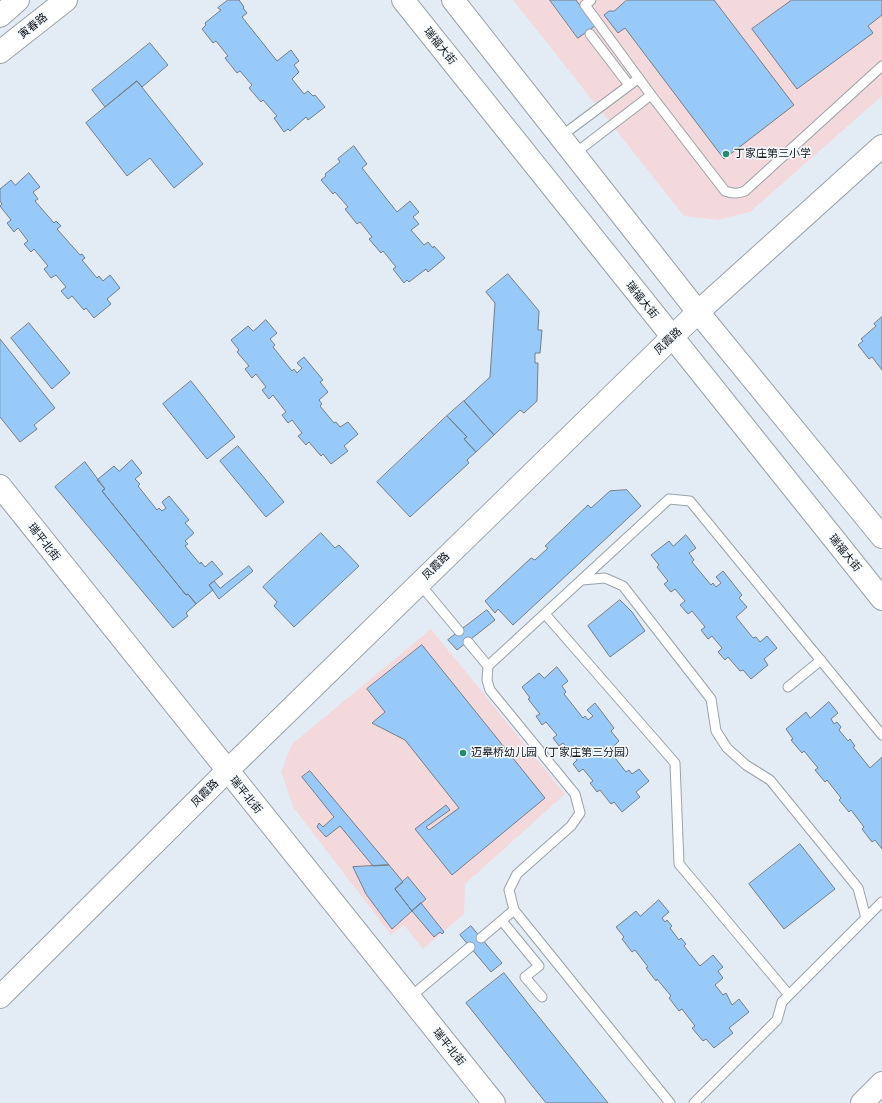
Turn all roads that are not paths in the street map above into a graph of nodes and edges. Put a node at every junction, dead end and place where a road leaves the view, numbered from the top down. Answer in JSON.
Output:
{"nodes":[{"id":1,"x":18,"y":0,"type":"edge"},
{"id":2,"x":66,"y":0,"type":"edge"},
{"id":3,"x":403,"y":0,"type":"edge"},
{"id":4,"x":453,"y":0,"type":"edge"},
{"id":5,"x":591,"y":0,"type":"edge"},
{"id":6,"x":0,"y":16,"type":"edge"},
{"id":7,"x":590,"y":34,"type":"dead end"},
{"id":8,"x":0,"y":52,"type":"edge"},
{"id":9,"x":882,"y":66,"type":"edge"},
{"id":10,"x":638,"y":78,"type":"junction"},
{"id":11,"x":629,"y":85,"type":"junction"},
{"id":12,"x":651,"y":95,"type":"junction"},
{"id":13,"x":560,"y":136,"type":"junction"},
{"id":14,"x":882,"y":146,"type":"edge"},
{"id":15,"x":574,"y":154,"type":"junction"},
{"id":16,"x":698,"y":312,"type":"junction"},
{"id":17,"x":672,"y":337,"type":"junction"},
{"id":18,"x":0,"y":486,"type":"edge"},
{"id":19,"x":882,"y":537,"type":"edge"},
{"id":20,"x":582,"y":580,"type":"junction"},
{"id":21,"x":419,"y":583,"type":"junction"},
{"id":22,"x":882,"y":599,"type":"edge"},
{"id":23,"x":545,"y":614,"type":"junction"},
{"id":24,"x":460,"y":631,"type":"dead end"},
{"id":25,"x":468,"y":642,"type":"dead end"},
{"id":26,"x":821,"y":660,"type":"junction"},
{"id":27,"x":488,"y":666,"type":"junction"},
{"id":28,"x":788,"y":687,"type":"dead end"},
{"id":29,"x":882,"y":735,"type":"edge"},
{"id":30,"x":227,"y":771,"type":"junction"},
{"id":31,"x":882,"y":902,"type":"edge"},
{"id":32,"x":514,"y":910,"type":"junction"},
{"id":33,"x":866,"y":918,"type":"junction"},
{"id":34,"x":502,"y":921,"type":"junction"},
{"id":35,"x":481,"y":938,"type":"dead end"},
{"id":36,"x":470,"y":947,"type":"dead end"},
{"id":37,"x":789,"y":995,"type":"junction"},
{"id":38,"x":0,"y":997,"type":"edge"},
{"id":39,"x":542,"y":997,"type":"dead end"},
{"id":40,"x":409,"y":998,"type":"junction"},
{"id":41,"x":882,"y":1083,"type":"edge"},
{"id":42,"x":494,"y":1103,"type":"edge"},
{"id":43,"x":670,"y":1103,"type":"edge"},
{"id":44,"x":694,"y":1103,"type":"edge"},
{"id":45,"x":862,"y":1103,"type":"edge"}],
"edges":[{"from":1,"to":6,"type":"street"},
{"from":2,"to":8,"type":"street","name":"寅春路"},
{"from":3,"to":17,"type":"street","name":"瑞福大街"},
{"from":4,"to":13,"type":"street"},
{"from":5,"to":10,"type":"lane"},
{"from":7,"to":11,"type":"lane"},
{"from":9,"to":12,"type":"lane"},
{"from":10,"to":11,"type":"lane"},
{"from":10,"to":12,"type":"lane"},
{"from":11,"to":13,"type":"lane"},
{"from":12,"to":15,"type":"lane"},
{"from":13,"to":15,"type":"street"},
{"from":14,"to":16,"type":"street","name":"凤霞路"},
{"from":15,"to":16,"type":"street"},
{"from":16,"to":17,"type":"street","name":"凤霞路"},
{"from":16,"to":19,"type":"street"},
{"from":17,"to":21,"type":"street","name":"凤霞路"},
{"from":17,"to":22,"type":"street","name":"瑞福大街"},
{"from":18,"to":30,"type":"street","name":"瑞平北街"},
{"from":20,"to":23,"type":"lane"},
{"from":20,"to":26,"type":"lane"},
{"from":20,"to":33,"type":"lane"},
{"from":21,"to":24,"type":"lane"},
{"from":21,"to":30,"type":"street","name":"凤霞路"},
{"from":23,"to":27,"type":"lane"},
{"from":23,"to":37,"type":"lane"},
{"from":25,"to":27,"type":"lane"},
{"from":26,"to":28,"type":"lane"},
{"from":26,"to":29,"type":"lane"},
{"from":27,"to":32,"type":"lane"},
{"from":30,"to":38,"type":"street","name":"凤霞路"},
{"from":30,"to":40,"type":"street","name":"瑞平北街"},
{"from":31,"to":33,"type":"lane"},
{"from":32,"to":34,"type":"lane"},
{"from":32,"to":43,"type":"lane"},
{"from":33,"to":37,"type":"lane"},
{"from":34,"to":35,"type":"lane"},
{"from":34,"to":39,"type":"lane"},
{"from":36,"to":40,"type":"lane"},
{"from":37,"to":44,"type":"lane"},
{"from":40,"to":42,"type":"street","name":"瑞平北街"},
{"from":41,"to":45,"type":"street"}]}
